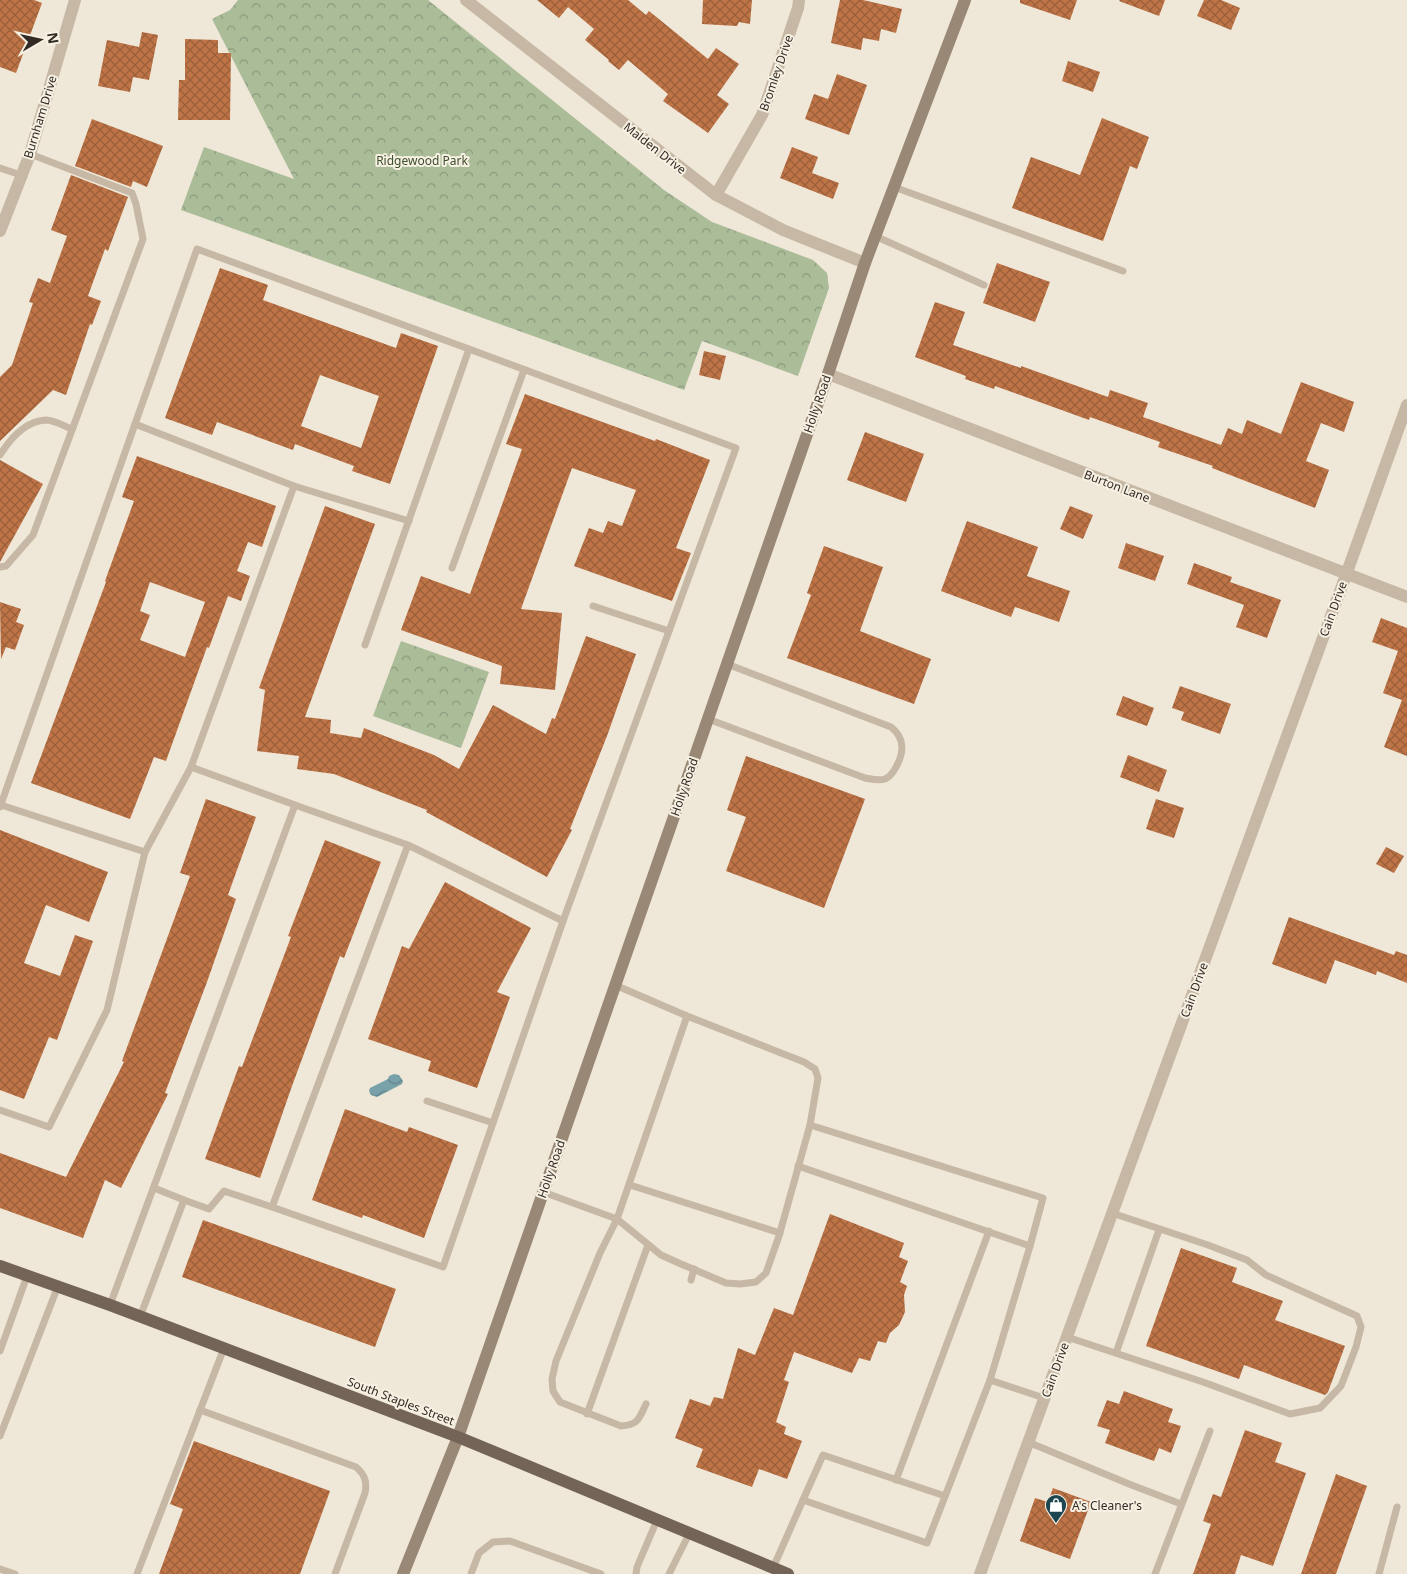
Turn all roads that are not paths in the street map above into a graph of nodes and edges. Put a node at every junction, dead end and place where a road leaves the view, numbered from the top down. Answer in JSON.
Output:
{"nodes":[{"id":1,"x":75,"y":0,"type":"edge"},
{"id":2,"x":466,"y":0,"type":"edge"},
{"id":3,"x":799,"y":0,"type":"edge"},
{"id":4,"x":965,"y":0,"type":"edge"},
{"id":5,"x":30,"y":154,"type":"junction"},
{"id":6,"x":0,"y":168,"type":"edge"},
{"id":7,"x":21,"y":176,"type":"junction"},
{"id":8,"x":894,"y":187,"type":"junction"},
{"id":9,"x":716,"y":195,"type":"junction"},
{"id":10,"x":0,"y":231,"type":"edge"},
{"id":11,"x":875,"y":236,"type":"junction"},
{"id":12,"x":864,"y":263,"type":"junction"},
{"id":13,"x":1123,"y":271,"type":"dead end"},
{"id":14,"x":984,"y":285,"type":"dead end"},
{"id":15,"x":469,"y":349,"type":"junction"},
{"id":16,"x":524,"y":370,"type":"junction"},
{"id":17,"x":828,"y":374,"type":"junction"},
{"id":18,"x":1407,"y":405,"type":"edge"},
{"id":19,"x":135,"y":424,"type":"junction"},
{"id":20,"x":72,"y":429,"type":"junction"},
{"id":21,"x":0,"y":455,"type":"edge"},
{"id":22,"x":294,"y":486,"type":"junction"},
{"id":23,"x":409,"y":521,"type":"junction"},
{"id":24,"x":0,"y":567,"type":"edge"},
{"id":25,"x":452,"y":568,"type":"dead end"},
{"id":26,"x":1346,"y":575,"type":"junction"},
{"id":27,"x":1407,"y":597,"type":"edge"},
{"id":28,"x":593,"y":606,"type":"dead end"},
{"id":29,"x":669,"y":631,"type":"junction"},
{"id":30,"x":365,"y":645,"type":"dead end"},
{"id":31,"x":727,"y":664,"type":"junction"},
{"id":32,"x":708,"y":719,"type":"junction"},
{"id":33,"x":191,"y":767,"type":"junction"},
{"id":34,"x":295,"y":805,"type":"junction"},
{"id":35,"x":0,"y":806,"type":"edge"},
{"id":36,"x":408,"y":845,"type":"junction"},
{"id":37,"x":145,"y":852,"type":"junction"},
{"id":38,"x":563,"y":921,"type":"junction"},
{"id":39,"x":615,"y":985,"type":"junction"},
{"id":40,"x":687,"y":1016,"type":"junction"},
{"id":41,"x":427,"y":1101,"type":"dead end"},
{"id":42,"x":0,"y":1110,"type":"edge"},
{"id":43,"x":493,"y":1123,"type":"junction"},
{"id":44,"x":810,"y":1125,"type":"junction"},
{"id":45,"x":798,"y":1166,"type":"junction"},
{"id":46,"x":630,"y":1185,"type":"junction"},
{"id":47,"x":154,"y":1188,"type":"junction"},
{"id":48,"x":543,"y":1192,"type":"junction"},
{"id":49,"x":184,"y":1200,"type":"junction"},
{"id":50,"x":272,"y":1207,"type":"junction"},
{"id":51,"x":1112,"y":1213,"type":"junction"},
{"id":52,"x":617,"y":1219,"type":"junction"},
{"id":53,"x":1160,"y":1230,"type":"junction"},
{"id":54,"x":989,"y":1231,"type":"junction"},
{"id":55,"x":780,"y":1233,"type":"junction"},
{"id":56,"x":648,"y":1245,"type":"junction"},
{"id":57,"x":1030,"y":1246,"type":"junction"},
{"id":58,"x":0,"y":1266,"type":"edge"},
{"id":59,"x":694,"y":1270,"type":"junction"},
{"id":60,"x":27,"y":1276,"type":"junction"},
{"id":61,"x":691,"y":1280,"type":"dead end"},
{"id":62,"x":58,"y":1286,"type":"junction"},
{"id":63,"x":110,"y":1305,"type":"junction"},
{"id":64,"x":140,"y":1317,"type":"junction"},
{"id":65,"x":1067,"y":1337,"type":"junction"},
{"id":66,"x":224,"y":1348,"type":"junction"},
{"id":67,"x":0,"y":1351,"type":"edge"},
{"id":68,"x":1116,"y":1353,"type":"junction"},
{"id":69,"x":990,"y":1380,"type":"junction"},
{"id":70,"x":1044,"y":1398,"type":"junction"},
{"id":71,"x":646,"y":1404,"type":"dead end"},
{"id":72,"x":200,"y":1410,"type":"junction"},
{"id":73,"x":587,"y":1414,"type":"junction"},
{"id":74,"x":1210,"y":1431,"type":"dead end"},
{"id":75,"x":0,"y":1436,"type":"edge"},
{"id":76,"x":458,"y":1437,"type":"junction"},
{"id":77,"x":1028,"y":1442,"type":"junction"},
{"id":78,"x":896,"y":1480,"type":"junction"},
{"id":79,"x":944,"y":1496,"type":"junction"},
{"id":80,"x":803,"y":1500,"type":"junction"},
{"id":81,"x":1181,"y":1504,"type":"junction"},
{"id":82,"x":1397,"y":1507,"type":"dead end"},
{"id":83,"x":656,"y":1520,"type":"junction"},
{"id":84,"x":688,"y":1534,"type":"junction"},
{"id":85,"x":773,"y":1568,"type":"junction"},
{"id":86,"x":0,"y":1569,"type":"edge"},
{"id":87,"x":15,"y":1574,"type":"edge"},
{"id":88,"x":137,"y":1574,"type":"edge"},
{"id":89,"x":334,"y":1574,"type":"edge"},
{"id":90,"x":403,"y":1574,"type":"edge"},
{"id":91,"x":471,"y":1574,"type":"edge"},
{"id":92,"x":601,"y":1574,"type":"edge"},
{"id":93,"x":636,"y":1574,"type":"edge"},
{"id":94,"x":669,"y":1574,"type":"edge"},
{"id":95,"x":788,"y":1574,"type":"edge"},
{"id":96,"x":980,"y":1574,"type":"edge"},
{"id":97,"x":1155,"y":1574,"type":"edge"},
{"id":98,"x":1378,"y":1574,"type":"edge"}],
"edges":[{"from":1,"to":5,"type":"street","name":"Burnham Drive"},
{"from":2,"to":9,"type":"street","name":"Malden Drive"},
{"from":3,"to":9,"type":"street","name":"Bromley Drive"},
{"from":4,"to":8,"type":"main road","name":"Holly Road"},
{"from":5,"to":7,"type":"street","name":"Burnham Drive"},
{"from":5,"to":20,"type":"lane"},
{"from":6,"to":7,"type":"lane"},
{"from":7,"to":10,"type":"street","name":"Burnham Drive"},
{"from":8,"to":11,"type":"main road","name":"Holly Road"},
{"from":8,"to":13,"type":"lane"},
{"from":9,"to":12,"type":"street","name":"Malden Drive"},
{"from":11,"to":12,"type":"main road","name":"Holly Road"},
{"from":11,"to":14,"type":"lane"},
{"from":12,"to":17,"type":"main road","name":"Holly Road"},
{"from":15,"to":16,"type":"lane"},
{"from":15,"to":19,"type":"lane"},
{"from":15,"to":23,"type":"lane"},
{"from":16,"to":25,"type":"lane"},
{"from":16,"to":29,"type":"lane"},
{"from":17,"to":26,"type":"street","name":"Burton Lane"},
{"from":17,"to":31,"type":"main road","name":"Holly Road"},
{"from":18,"to":26,"type":"street","name":"Cain Drive"},
{"from":19,"to":22,"type":"lane"},
{"from":19,"to":35,"type":"lane"},
{"from":20,"to":21,"type":"lane"},
{"from":20,"to":24,"type":"lane"},
{"from":22,"to":23,"type":"lane"},
{"from":22,"to":33,"type":"lane"},
{"from":23,"to":30,"type":"lane"},
{"from":26,"to":27,"type":"street","name":"Burton Lane"},
{"from":26,"to":51,"type":"street","name":"Cain Drive"},
{"from":28,"to":29,"type":"lane"},
{"from":29,"to":38,"type":"lane"},
{"from":31,"to":32,"type":"main road","name":"Holly Road"},
{"from":31,"to":32,"type":"lane"},
{"from":32,"to":39,"type":"main road","name":"Holly Road"},
{"from":33,"to":34,"type":"lane"},
{"from":33,"to":37,"type":"lane"},
{"from":34,"to":36,"type":"lane"},
{"from":34,"to":47,"type":"lane"},
{"from":35,"to":37,"type":"lane"},
{"from":36,"to":38,"type":"lane"},
{"from":36,"to":50,"type":"lane"},
{"from":37,"to":42,"type":"lane"},
{"from":38,"to":43,"type":"lane"},
{"from":39,"to":40,"type":"lane"},
{"from":39,"to":48,"type":"main road","name":"Holly Road"},
{"from":40,"to":44,"type":"lane"},
{"from":40,"to":46,"type":"lane"},
{"from":41,"to":43,"type":"lane"},
{"from":43,"to":50,"type":"lane"},
{"from":44,"to":45,"type":"lane"},
{"from":44,"to":57,"type":"lane"},
{"from":45,"to":54,"type":"lane"},
{"from":45,"to":55,"type":"lane"},
{"from":46,"to":52,"type":"lane"},
{"from":46,"to":55,"type":"lane"},
{"from":47,"to":49,"type":"lane"},
{"from":47,"to":63,"type":"lane"},
{"from":48,"to":52,"type":"lane"},
{"from":48,"to":76,"type":"main road","name":"Holly Road"},
{"from":49,"to":50,"type":"lane"},
{"from":49,"to":64,"type":"lane"},
{"from":51,"to":53,"type":"lane"},
{"from":51,"to":65,"type":"street","name":"Cain Drive"},
{"from":52,"to":56,"type":"lane"},
{"from":52,"to":73,"type":"lane"},
{"from":53,"to":68,"type":"lane"},
{"from":53,"to":68,"type":"lane"},
{"from":54,"to":57,"type":"lane"},
{"from":54,"to":78,"type":"lane"},
{"from":55,"to":59,"type":"lane"},
{"from":56,"to":59,"type":"lane"},
{"from":56,"to":73,"type":"lane"},
{"from":57,"to":69,"type":"lane"},
{"from":58,"to":60,"type":"main road","name":"South Staples Street"},
{"from":59,"to":61,"type":"lane"},
{"from":60,"to":62,"type":"main road","name":"South Staples Street"},
{"from":60,"to":67,"type":"lane"},
{"from":62,"to":63,"type":"main road","name":"South Staples Street"},
{"from":62,"to":75,"type":"lane"},
{"from":63,"to":64,"type":"main road","name":"South Staples Street"},
{"from":64,"to":66,"type":"main road","name":"South Staples Street"},
{"from":65,"to":68,"type":"lane"},
{"from":65,"to":70,"type":"street","name":"Cain Drive"},
{"from":66,"to":72,"type":"lane"},
{"from":66,"to":76,"type":"main road","name":"South Staples Street"},
{"from":69,"to":70,"type":"lane"},
{"from":69,"to":79,"type":"lane"},
{"from":70,"to":77,"type":"street","name":"Cain Drive"},
{"from":71,"to":73,"type":"lane"},
{"from":72,"to":88,"type":"lane"},
{"from":72,"to":89,"type":"lane"},
{"from":74,"to":81,"type":"lane"},
{"from":76,"to":83,"type":"main road","name":"South Staples Street"},
{"from":76,"to":90,"type":"main road","name":"Holly Road"},
{"from":77,"to":81,"type":"lane"},
{"from":77,"to":96,"type":"street","name":"Cain Drive"},
{"from":78,"to":79,"type":"lane"},
{"from":78,"to":80,"type":"lane"},
{"from":79,"to":80,"type":"lane"},
{"from":80,"to":85,"type":"lane"},
{"from":81,"to":97,"type":"lane"},
{"from":82,"to":98,"type":"lane"},
{"from":83,"to":84,"type":"main road","name":"South Staples Street"},
{"from":83,"to":93,"type":"lane"},
{"from":84,"to":85,"type":"main road","name":"South Staples Street"},
{"from":84,"to":94,"type":"lane"},
{"from":85,"to":95,"type":"main road","name":"South Staples Street"},
{"from":86,"to":87,"type":"lane"},
{"from":91,"to":92,"type":"lane"}]}
